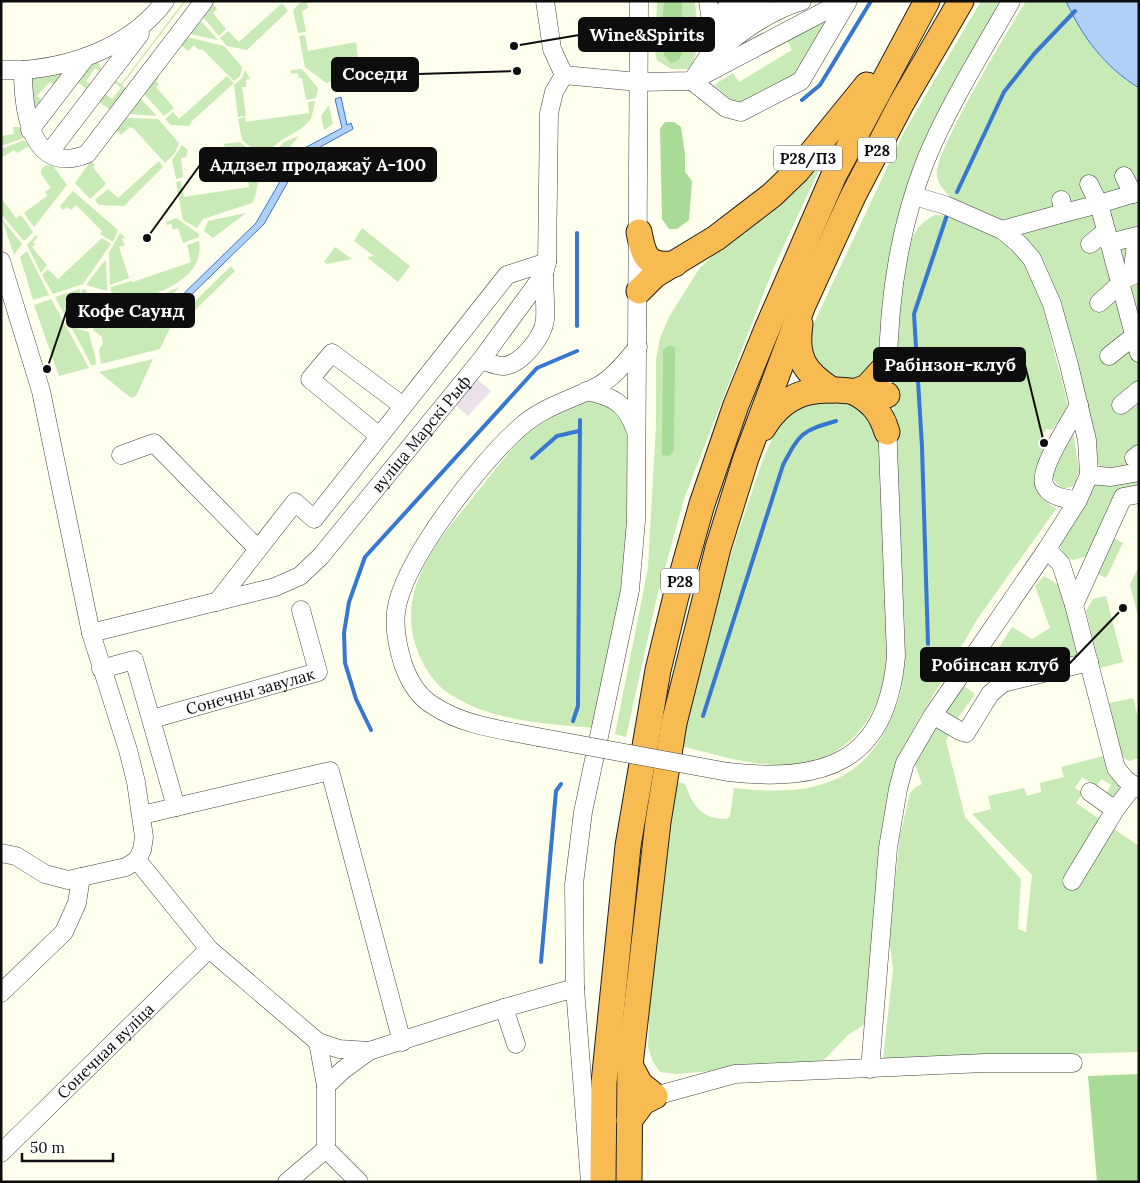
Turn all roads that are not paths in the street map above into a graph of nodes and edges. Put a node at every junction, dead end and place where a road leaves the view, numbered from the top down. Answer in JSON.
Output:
{"nodes":[{"id":1,"x":204,"y":1,"type":"edge"},
{"id":2,"x":545,"y":1,"type":"edge"},
{"id":3,"x":639,"y":1,"type":"edge"},
{"id":4,"x":708,"y":1,"type":"edge"},
{"id":5,"x":737,"y":1,"type":"edge"},
{"id":6,"x":802,"y":1,"type":"edge"},
{"id":7,"x":844,"y":1,"type":"edge"},
{"id":8,"x":848,"y":1,"type":"edge"},
{"id":9,"x":927,"y":1,"type":"edge"},
{"id":10,"x":962,"y":1,"type":"edge"},
{"id":11,"x":1012,"y":1,"type":"edge"},
{"id":12,"x":765,"y":2,"type":"dead end"},
{"id":13,"x":164,"y":4,"type":"edge"},
{"id":14,"x":811,"y":9,"type":"edge"},
{"id":15,"x":914,"y":23,"type":"junction"},
{"id":16,"x":712,"y":27,"type":"junction"},
{"id":17,"x":710,"y":54,"type":"junction"},
{"id":18,"x":86,"y":57,"type":"junction"},
{"id":19,"x":1,"y":70,"type":"edge"},
{"id":20,"x":23,"y":70,"type":"junction"},
{"id":21,"x":564,"y":75,"type":"junction"},
{"id":22,"x":692,"y":81,"type":"junction"},
{"id":23,"x":638,"y":82,"type":"junction"},
{"id":24,"x":30,"y":130,"type":"junction"},
{"id":25,"x":48,"y":152,"type":"junction"},
{"id":26,"x":1124,"y":176,"type":"dead end"},
{"id":27,"x":1089,"y":184,"type":"dead end"},
{"id":28,"x":1136,"y":193,"type":"edge"},
{"id":29,"x":914,"y":196,"type":"junction"},
{"id":30,"x":1099,"y":204,"type":"junction"},
{"id":31,"x":1002,"y":230,"type":"junction"},
{"id":32,"x":639,"y":232,"type":"junction"},
{"id":33,"x":1108,"y":237,"type":"junction"},
{"id":34,"x":1090,"y":244,"type":"dead end"},
{"id":35,"x":1,"y":261,"type":"edge"},
{"id":36,"x":676,"y":264,"type":"junction"},
{"id":37,"x":545,"y":268,"type":"junction"},
{"id":38,"x":1120,"y":282,"type":"junction"},
{"id":39,"x":638,"y":291,"type":"junction"},
{"id":40,"x":1099,"y":303,"type":"dead end"},
{"id":41,"x":803,"y":305,"type":"junction"},
{"id":42,"x":1134,"y":336,"type":"junction"},
{"id":43,"x":638,"y":347,"type":"junction"},
{"id":44,"x":1139,"y":353,"type":"edge"},
{"id":45,"x":1109,"y":356,"type":"dead end"},
{"id":46,"x":481,"y":360,"type":"junction"},
{"id":47,"x":888,"y":364,"type":"junction"},
{"id":48,"x":1139,"y":390,"type":"edge"},
{"id":49,"x":586,"y":391,"type":"junction"},
{"id":50,"x":638,"y":391,"type":"junction"},
{"id":51,"x":843,"y":391,"type":"junction"},
{"id":52,"x":887,"y":395,"type":"junction"},
{"id":53,"x":1080,"y":405,"type":"junction"},
{"id":54,"x":1121,"y":405,"type":"dead end"},
{"id":55,"x":403,"y":406,"type":"junction"},
{"id":56,"x":887,"y":432,"type":"junction"},
{"id":57,"x":638,"y":434,"type":"junction"},
{"id":58,"x":379,"y":436,"type":"junction"},
{"id":59,"x":121,"y":455,"type":"dead end"},
{"id":60,"x":746,"y":458,"type":"junction"},
{"id":61,"x":1137,"y":461,"type":"edge"},
{"id":62,"x":1089,"y":475,"type":"junction"},
{"id":63,"x":1139,"y":494,"type":"edge"},
{"id":64,"x":1078,"y":500,"type":"junction"},
{"id":65,"x":258,"y":549,"type":"junction"},
{"id":66,"x":1047,"y":549,"type":"junction"},
{"id":67,"x":217,"y":602,"type":"junction"},
{"id":68,"x":1074,"y":605,"type":"junction"},
{"id":69,"x":301,"y":610,"type":"dead end"},
{"id":70,"x":91,"y":633,"type":"junction"},
{"id":71,"x":1089,"y":662,"type":"junction"},
{"id":72,"x":101,"y":669,"type":"junction"},
{"id":73,"x":933,"y":715,"type":"junction"},
{"id":74,"x":152,"y":719,"type":"junction"},
{"id":75,"x":1136,"y":787,"type":"edge"},
{"id":76,"x":1090,"y":792,"type":"dead end"},
{"id":77,"x":176,"y":807,"type":"junction"},
{"id":78,"x":1115,"y":810,"type":"junction"},
{"id":79,"x":142,"y":815,"type":"junction"},
{"id":80,"x":1,"y":852,"type":"edge"},
{"id":81,"x":137,"y":860,"type":"junction"},
{"id":82,"x":81,"y":877,"type":"junction"},
{"id":83,"x":1072,"y":881,"type":"dead end"},
{"id":84,"x":209,"y":949,"type":"junction"},
{"id":85,"x":575,"y":988,"type":"junction"},
{"id":86,"x":1,"y":992,"type":"edge"},
{"id":87,"x":504,"y":1008,"type":"junction"},
{"id":88,"x":318,"y":1042,"type":"junction"},
{"id":89,"x":402,"y":1042,"type":"junction"},
{"id":90,"x":516,"y":1044,"type":"dead end"},
{"id":91,"x":369,"y":1052,"type":"junction"},
{"id":92,"x":1073,"y":1063,"type":"dead end"},
{"id":93,"x":630,"y":1065,"type":"junction"},
{"id":94,"x":870,"y":1068,"type":"junction"},
{"id":95,"x":326,"y":1086,"type":"junction"},
{"id":96,"x":655,"y":1096,"type":"junction"},
{"id":97,"x":629,"y":1121,"type":"junction"},
{"id":98,"x":326,"y":1149,"type":"junction"},
{"id":99,"x":1,"y":1153,"type":"edge"},
{"id":100,"x":287,"y":1182,"type":"edge"},
{"id":101,"x":359,"y":1182,"type":"edge"},
{"id":102,"x":590,"y":1182,"type":"edge"},
{"id":103,"x":603,"y":1182,"type":"edge"},
{"id":104,"x":629,"y":1182,"type":"edge"}],
"edges":[{"from":1,"to":25,"type":"street"},
{"from":2,"to":21,"type":"street"},
{"from":3,"to":23,"type":"street"},
{"from":4,"to":16,"type":"street"},
{"from":5,"to":16,"type":"street"},
{"from":6,"to":17,"type":"street"},
{"from":7,"to":14,"type":"street"},
{"from":8,"to":22,"type":"street"},
{"from":9,"to":15,"type":"highway","number":"Р28"},
{"from":10,"to":41,"type":"highway","number":"Р28"},
{"from":11,"to":29,"type":"street"},
{"from":12,"to":17,"type":"street"},
{"from":13,"to":18,"type":"street"},
{"from":13,"to":25,"type":"street"},
{"from":14,"to":22,"type":"street"},
{"from":15,"to":36,"type":"highway","number":"Р28/П3"},
{"from":15,"to":103,"type":"highway","number":"Р28"},
{"from":16,"to":17,"type":"street"},
{"from":17,"to":22,"type":"street"},
{"from":18,"to":20,"type":"street"},
{"from":18,"to":24,"type":"street"},
{"from":19,"to":20,"type":"street"},
{"from":20,"to":24,"type":"street"},
{"from":21,"to":23,"type":"street"},
{"from":21,"to":37,"type":"street"},
{"from":22,"to":23,"type":"street"},
{"from":23,"to":32,"type":"street"},
{"from":24,"to":25,"type":"street"},
{"from":26,"to":28,"type":"street"},
{"from":27,"to":30,"type":"street"},
{"from":28,"to":30,"type":"street"},
{"from":29,"to":31,"type":"street"},
{"from":29,"to":47,"type":"street"},
{"from":30,"to":31,"type":"street"},
{"from":30,"to":33,"type":"street"},
{"from":31,"to":53,"type":"street"},
{"from":32,"to":36,"type":"highway"},
{"from":32,"to":39,"type":"street"},
{"from":33,"to":34,"type":"street"},
{"from":33,"to":38,"type":"street"},
{"from":33,"to":38,"type":"street"},
{"from":35,"to":70,"type":"street"},
{"from":36,"to":39,"type":"highway","number":"Р28/П3"},
{"from":37,"to":46,"type":"street","name":"вуліца Марскі Рыф"},
{"from":37,"to":46,"type":"street"},
{"from":37,"to":55,"type":"street"},
{"from":38,"to":40,"type":"street"},
{"from":38,"to":42,"type":"street"},
{"from":39,"to":43,"type":"street"},
{"from":41,"to":51,"type":"highway"},
{"from":41,"to":60,"type":"highway","number":"Р28"},
{"from":42,"to":44,"type":"street"},
{"from":42,"to":45,"type":"street"},
{"from":43,"to":49,"type":"street"},
{"from":43,"to":50,"type":"street"},
{"from":46,"to":67,"type":"street","name":"вуліца Марскі Рыф"},
{"from":47,"to":51,"type":"highway"},
{"from":47,"to":52,"type":"street"},
{"from":48,"to":54,"type":"street"},
{"from":49,"to":50,"type":"street"},
{"from":49,"to":56,"type":"street","bridge":true},
{"from":49,"to":57,"type":"street"},
{"from":50,"to":57,"type":"street"},
{"from":51,"to":52,"type":"highway"},
{"from":51,"to":56,"type":"highway"},
{"from":51,"to":60,"type":"highway"},
{"from":52,"to":56,"type":"street"},
{"from":53,"to":62,"type":"street"},
{"from":53,"to":64,"type":"street"},
{"from":55,"to":58,"type":"street"},
{"from":55,"to":58,"type":"street"},
{"from":57,"to":85,"type":"street"},
{"from":58,"to":65,"type":"street"},
{"from":59,"to":65,"type":"street"},
{"from":60,"to":93,"type":"highway","number":"Р28"},
{"from":61,"to":62,"type":"street"},
{"from":62,"to":64,"type":"street"},
{"from":63,"to":68,"type":"street"},
{"from":64,"to":66,"type":"street"},
{"from":65,"to":67,"type":"street"},
{"from":66,"to":68,"type":"street"},
{"from":66,"to":73,"type":"street"},
{"from":67,"to":70,"type":"street","name":"вуліца Марскі Рыф"},
{"from":68,"to":71,"type":"street"},
{"from":69,"to":74,"type":"street","name":"Сонечны завулак"},
{"from":70,"to":72,"type":"street"},
{"from":71,"to":73,"type":"street"},
{"from":71,"to":75,"type":"street"},
{"from":72,"to":74,"type":"street"},
{"from":72,"to":79,"type":"street"},
{"from":73,"to":94,"type":"street"},
{"from":74,"to":77,"type":"street"},
{"from":75,"to":78,"type":"street"},
{"from":76,"to":78,"type":"street"},
{"from":77,"to":79,"type":"street"},
{"from":77,"to":89,"type":"street"},
{"from":78,"to":83,"type":"street"},
{"from":79,"to":81,"type":"street"},
{"from":80,"to":82,"type":"street"},
{"from":81,"to":82,"type":"street"},
{"from":81,"to":84,"type":"street"},
{"from":82,"to":86,"type":"street"},
{"from":84,"to":88,"type":"street"},
{"from":84,"to":99,"type":"street","name":"Сонечная вуліца"},
{"from":85,"to":87,"type":"street"},
{"from":85,"to":102,"type":"street"},
{"from":87,"to":89,"type":"street"},
{"from":87,"to":90,"type":"street"},
{"from":88,"to":91,"type":"street"},
{"from":88,"to":95,"type":"street"},
{"from":89,"to":91,"type":"street"},
{"from":91,"to":95,"type":"street"},
{"from":92,"to":94,"type":"street"},
{"from":93,"to":96,"type":"highway"},
{"from":93,"to":97,"type":"highway","number":"Р28"},
{"from":94,"to":96,"type":"street"},
{"from":95,"to":98,"type":"street"},
{"from":96,"to":97,"type":"highway"},
{"from":97,"to":104,"type":"highway","number":"Р28"},
{"from":98,"to":100,"type":"street"},
{"from":98,"to":101,"type":"street"}]}
